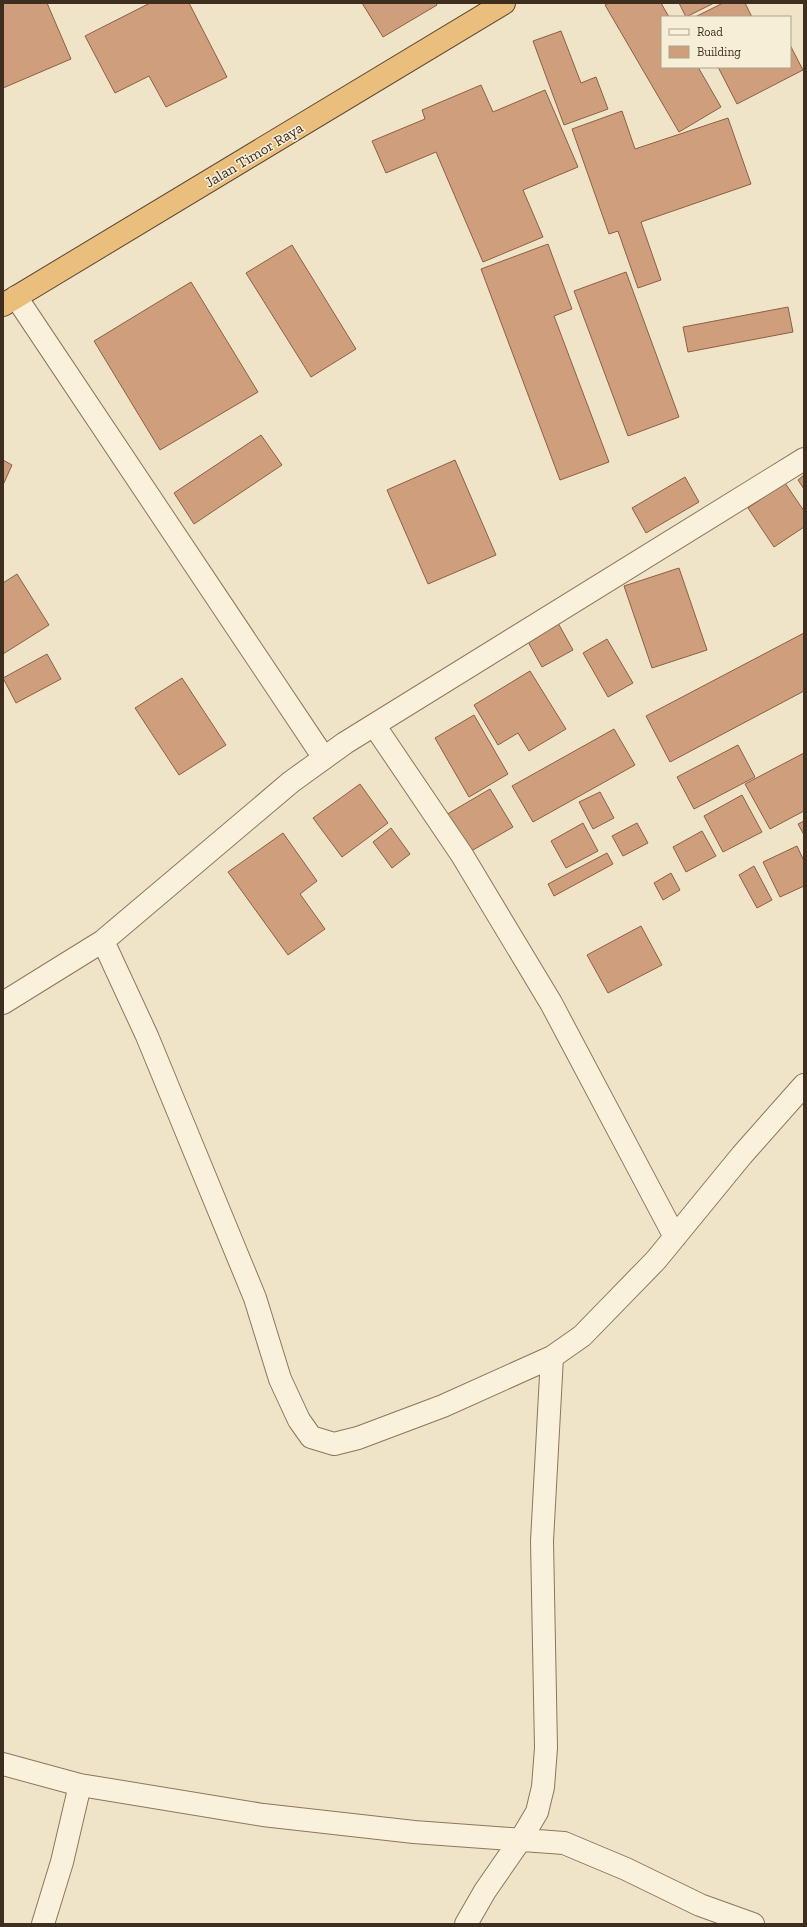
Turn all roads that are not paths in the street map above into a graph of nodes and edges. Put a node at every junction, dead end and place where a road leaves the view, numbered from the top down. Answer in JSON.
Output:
{"nodes":[{"id":1,"x":504,"y":3,"type":"edge"},
{"id":2,"x":10,"y":301,"type":"edge"},
{"id":3,"x":804,"y":459,"type":"edge"},
{"id":4,"x":374,"y":725,"type":"junction"},
{"id":5,"x":324,"y":758,"type":"junction"},
{"id":6,"x":103,"y":941,"type":"junction"},
{"id":7,"x":3,"y":1003,"type":"edge"},
{"id":8,"x":804,"y":1086,"type":"edge"},
{"id":9,"x":675,"y":1237,"type":"junction"},
{"id":10,"x":552,"y":1357,"type":"junction"},
{"id":11,"x":3,"y":1764,"type":"edge"},
{"id":12,"x":80,"y":1784,"type":"junction"},
{"id":13,"x":521,"y":1839,"type":"junction"},
{"id":14,"x":44,"y":1924,"type":"edge"},
{"id":15,"x":466,"y":1924,"type":"edge"},
{"id":16,"x":753,"y":1924,"type":"edge"}],
"edges":[{"from":1,"to":2,"type":"highway","name":"Jalan Timor Raya"},
{"from":2,"to":5,"type":"street"},
{"from":3,"to":4,"type":"street"},
{"from":4,"to":5,"type":"street"},
{"from":4,"to":9,"type":"street"},
{"from":5,"to":6,"type":"street"},
{"from":6,"to":7,"type":"street"},
{"from":6,"to":10,"type":"street"},
{"from":8,"to":9,"type":"street"},
{"from":9,"to":10,"type":"street"},
{"from":10,"to":13,"type":"street"},
{"from":11,"to":12,"type":"street"},
{"from":12,"to":13,"type":"street"},
{"from":12,"to":14,"type":"street"},
{"from":13,"to":15,"type":"street"},
{"from":13,"to":16,"type":"street"}]}
